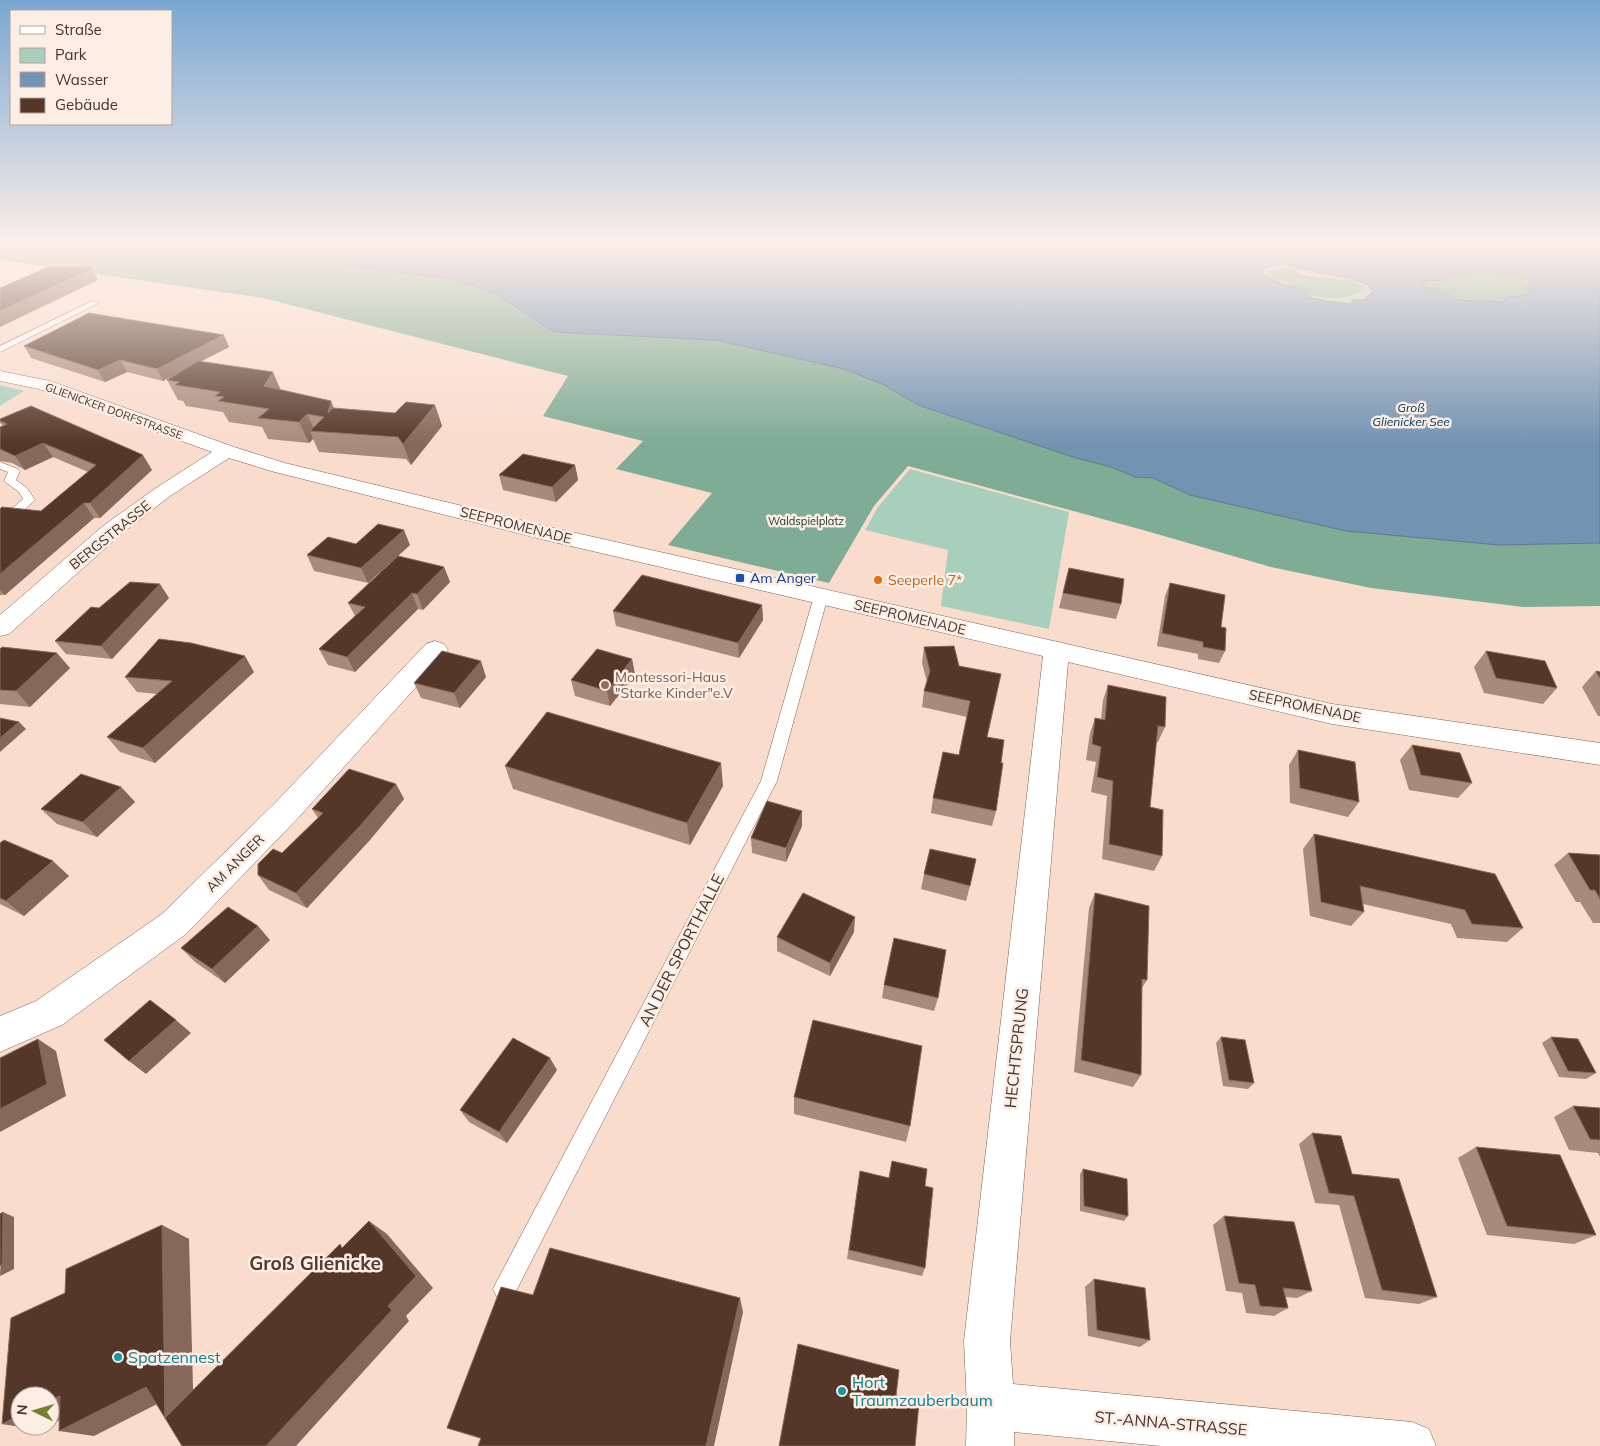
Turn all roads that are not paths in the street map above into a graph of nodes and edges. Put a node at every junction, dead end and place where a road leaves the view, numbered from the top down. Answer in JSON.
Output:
{"nodes":[{"id":1,"x":79,"y":310,"type":"edge"},
{"id":2,"x":0,"y":349,"type":"edge"},
{"id":3,"x":0,"y":376,"type":"edge"},
{"id":4,"x":227,"y":451,"type":"junction"},
{"id":5,"x":0,"y":465,"type":"edge"},
{"id":6,"x":0,"y":526,"type":"edge"},
{"id":7,"x":821,"y":596,"type":"junction"},
{"id":8,"x":0,"y":628,"type":"edge"},
{"id":9,"x":436,"y":650,"type":"dead end"},
{"id":10,"x":1056,"y":650,"type":"junction"},
{"id":11,"x":1600,"y":754,"type":"edge"},
{"id":12,"x":0,"y":1034,"type":"edge"},
{"id":13,"x":505,"y":1289,"type":"edge"},
{"id":14,"x":991,"y":1426,"type":"edge"},
{"id":15,"x":1412,"y":1446,"type":"edge"}],
"edges":[{"from":1,"to":2,"type":"lane"},
{"from":3,"to":4,"type":"street","name":"GLIENICKER DORFSTRASSE"},
{"from":4,"to":7,"type":"street","name":"SEEPROMENADE"},
{"from":4,"to":8,"type":"street","name":"BERGSTRASSE"},
{"from":5,"to":6,"type":"lane"},
{"from":7,"to":10,"type":"street","name":"SEEPROMENADE"},
{"from":7,"to":13,"type":"lane","name":"AN DER SPORTHALLE"},
{"from":9,"to":12,"type":"street","name":"AM ANGER"},
{"from":10,"to":11,"type":"street","name":"SEEPROMENADE"},
{"from":10,"to":14,"type":"street","name":"HECHTSPRUNG"},
{"from":14,"to":15,"type":"street","name":"ST.-ANNA-STRASSE"}]}
